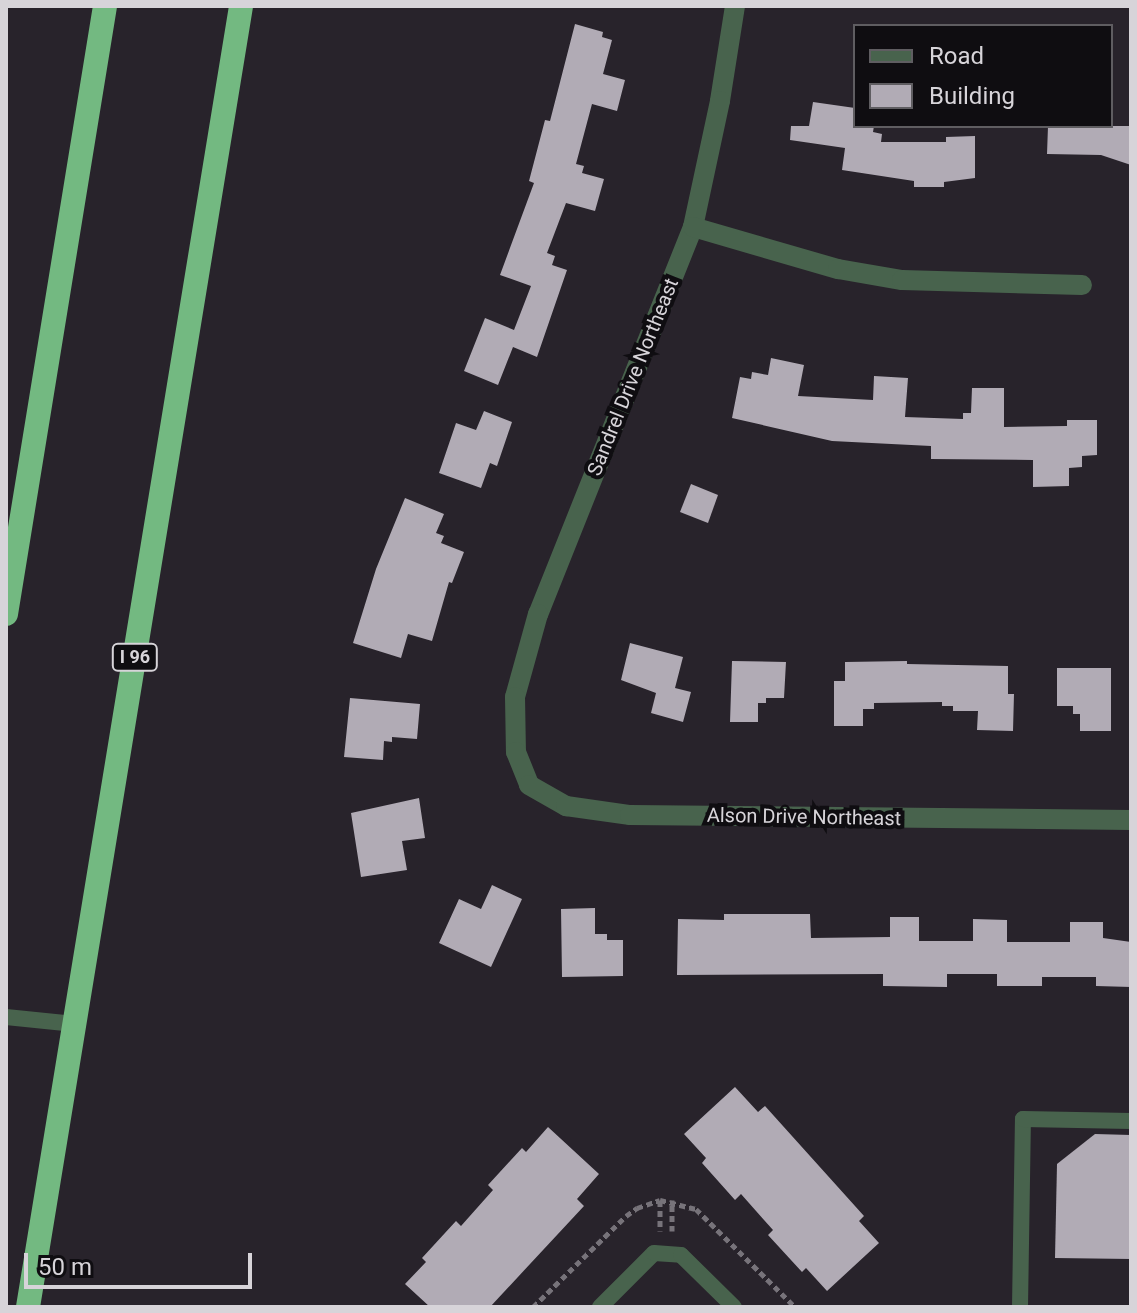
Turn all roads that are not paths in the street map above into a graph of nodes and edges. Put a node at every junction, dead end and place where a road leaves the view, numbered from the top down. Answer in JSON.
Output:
{"nodes":[{"id":1,"x":105,"y":6,"type":"edge"},
{"id":2,"x":241,"y":6,"type":"edge"},
{"id":3,"x":735,"y":6,"type":"edge"},
{"id":4,"x":693,"y":227,"type":"junction"},
{"id":5,"x":1082,"y":285,"type":"dead end"},
{"id":6,"x":6,"y":614,"type":"edge"},
{"id":7,"x":516,"y":742,"type":"joint"},
{"id":8,"x":1131,"y":820,"type":"edge"},
{"id":9,"x":6,"y":1017,"type":"edge"},
{"id":10,"x":75,"y":1024,"type":"junction"},
{"id":11,"x":1131,"y":1121,"type":"edge"},
{"id":12,"x":607,"y":1304,"type":"edge"},
{"id":13,"x":28,"y":1307,"type":"edge"},
{"id":14,"x":734,"y":1307,"type":"edge"},
{"id":15,"x":1020,"y":1307,"type":"edge"}],
"edges":[{"from":1,"to":6,"type":"highway"},
{"from":2,"to":10,"type":"highway","number":"I 96"},
{"from":3,"to":4,"type":"street","name":"Sandrel Drive Northeast"},
{"from":4,"to":5,"type":"street"},
{"from":4,"to":7,"type":"street","name":"Sandrel Drive Northeast"},
{"from":7,"to":8,"type":"street","name":"Alson Drive Northeast"},
{"from":9,"to":10,"type":"lane"},
{"from":10,"to":13,"type":"highway","number":"I 96"},
{"from":11,"to":15,"type":"lane"},
{"from":12,"to":14,"type":"lane"}]}
